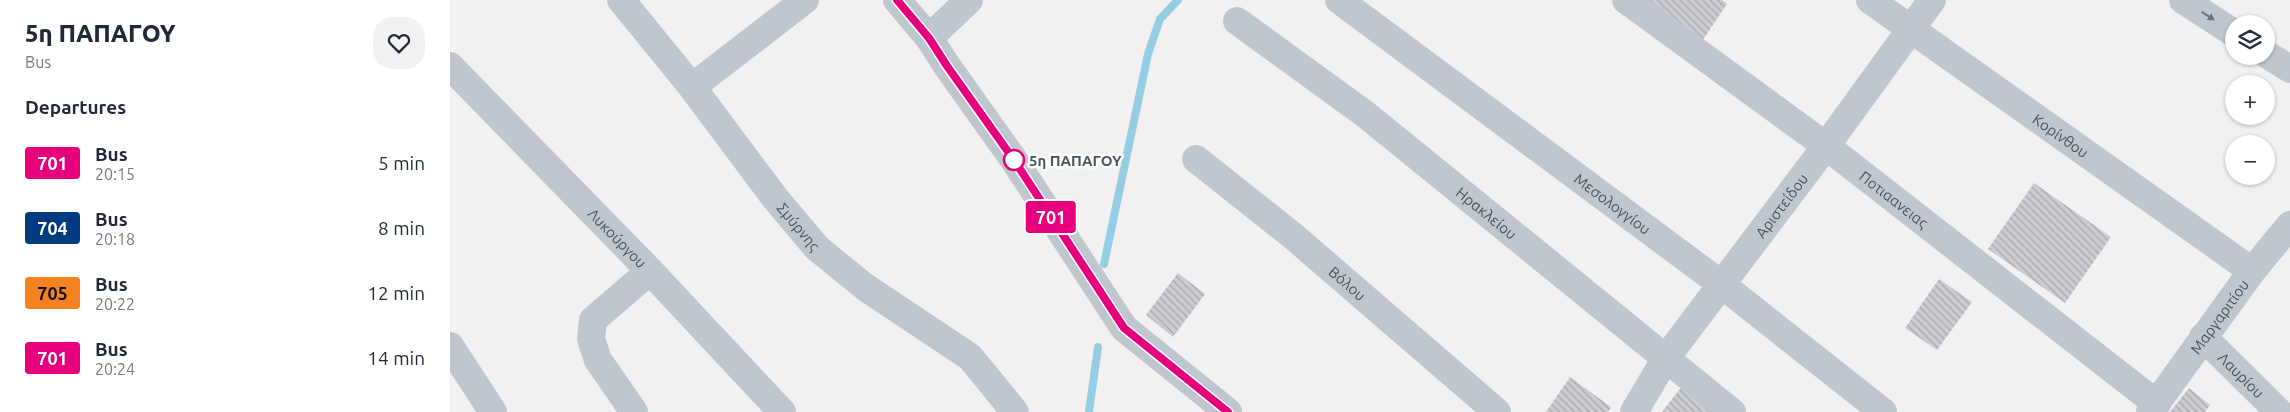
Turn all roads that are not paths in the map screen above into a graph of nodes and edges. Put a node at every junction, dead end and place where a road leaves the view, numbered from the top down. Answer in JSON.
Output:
{"nodes":[{"id":1,"x":621,"y":0,"type":"edge"},
{"id":2,"x":805,"y":0,"type":"edge"},
{"id":3,"x":897,"y":0,"type":"edge"},
{"id":4,"x":969,"y":0,"type":"edge"},
{"id":5,"x":1339,"y":0,"type":"edge"},
{"id":6,"x":1626,"y":0,"type":"edge"},
{"id":7,"x":1870,"y":0,"type":"edge"},
{"id":8,"x":1932,"y":0,"type":"edge"},
{"id":9,"x":2183,"y":0,"type":"edge"},
{"id":10,"x":1237,"y":21,"type":"dead end"},
{"id":11,"x":2225,"y":27,"type":"edge"},
{"id":12,"x":1911,"y":28,"type":"junction"},
{"id":13,"x":929,"y":38,"type":"junction"},
{"id":14,"x":2275,"y":60,"type":"edge"},
{"id":15,"x":450,"y":66,"type":"edge"},
{"id":16,"x":2290,"y":69,"type":"edge"},
{"id":17,"x":692,"y":87,"type":"junction"},
{"id":18,"x":1826,"y":146,"type":"junction"},
{"id":19,"x":1196,"y":159,"type":"dead end"},
{"id":20,"x":2285,"y":243,"type":"edge"},
{"id":21,"x":650,"y":271,"type":"junction"},
{"id":22,"x":2252,"y":271,"type":"junction"},
{"id":23,"x":1721,"y":284,"type":"junction"},
{"id":24,"x":2203,"y":337,"type":"junction"},
{"id":25,"x":450,"y":346,"type":"edge"},
{"id":26,"x":1666,"y":358,"type":"junction"},
{"id":27,"x":2154,"y":408,"type":"edge"},
{"id":28,"x":493,"y":412,"type":"edge"},
{"id":29,"x":634,"y":412,"type":"edge"},
{"id":30,"x":782,"y":412,"type":"edge"},
{"id":31,"x":1015,"y":412,"type":"edge"},
{"id":32,"x":1228,"y":412,"type":"edge"},
{"id":33,"x":1497,"y":412,"type":"edge"},
{"id":34,"x":1634,"y":412,"type":"edge"},
{"id":35,"x":1732,"y":412,"type":"edge"},
{"id":36,"x":1883,"y":412,"type":"edge"},
{"id":37,"x":2279,"y":412,"type":"edge"}],
"edges":[{"from":1,"to":17,"type":"street","name":"Σμύρνης"},
{"from":2,"to":17,"type":"street"},
{"from":3,"to":13,"type":"street"},
{"from":4,"to":13,"type":"street"},
{"from":5,"to":23,"type":"street","name":"Μεσολογγίου"},
{"from":6,"to":18,"type":"street","name":"Ποτιαανειας"},
{"from":7,"to":12,"type":"street","name":"Κορίνθου"},
{"from":8,"to":12,"type":"street","name":"Αριστείδου"},
{"from":9,"to":11,"type":"street","one_way":true},
{"from":10,"to":26,"type":"street","name":"Ηρακλείου"},
{"from":12,"to":18,"type":"street","name":"Αριστείδου"},
{"from":12,"to":22,"type":"street","name":"Κορίνθου"},
{"from":13,"to":32,"type":"street"},
{"from":14,"to":16,"type":"street"},
{"from":15,"to":21,"type":"street","name":"Λυκούργου"},
{"from":17,"to":31,"type":"street","name":"Σμύρνης"},
{"from":18,"to":23,"type":"street","name":"Αριστείδου"},
{"from":18,"to":27,"type":"street","name":"Ποτιαανειας"},
{"from":19,"to":33,"type":"street","name":"Βόλου"},
{"from":20,"to":22,"type":"street","name":"Μαργαριτίου"},
{"from":21,"to":29,"type":"street"},
{"from":21,"to":30,"type":"street","name":"Λυκούργου"},
{"from":22,"to":24,"type":"street","name":"Μαργαριτίου"},
{"from":23,"to":26,"type":"street","name":"Αριστείδου"},
{"from":23,"to":36,"type":"street","name":"Μεσολογγίου"},
{"from":24,"to":27,"type":"street","name":"Μαργαριτίου"},
{"from":24,"to":37,"type":"street","name":"Λαυρίου"},
{"from":25,"to":28,"type":"street"},
{"from":26,"to":34,"type":"street","name":"Αριστείδου"},
{"from":26,"to":35,"type":"street","name":"Ηρακλείου"}]}
